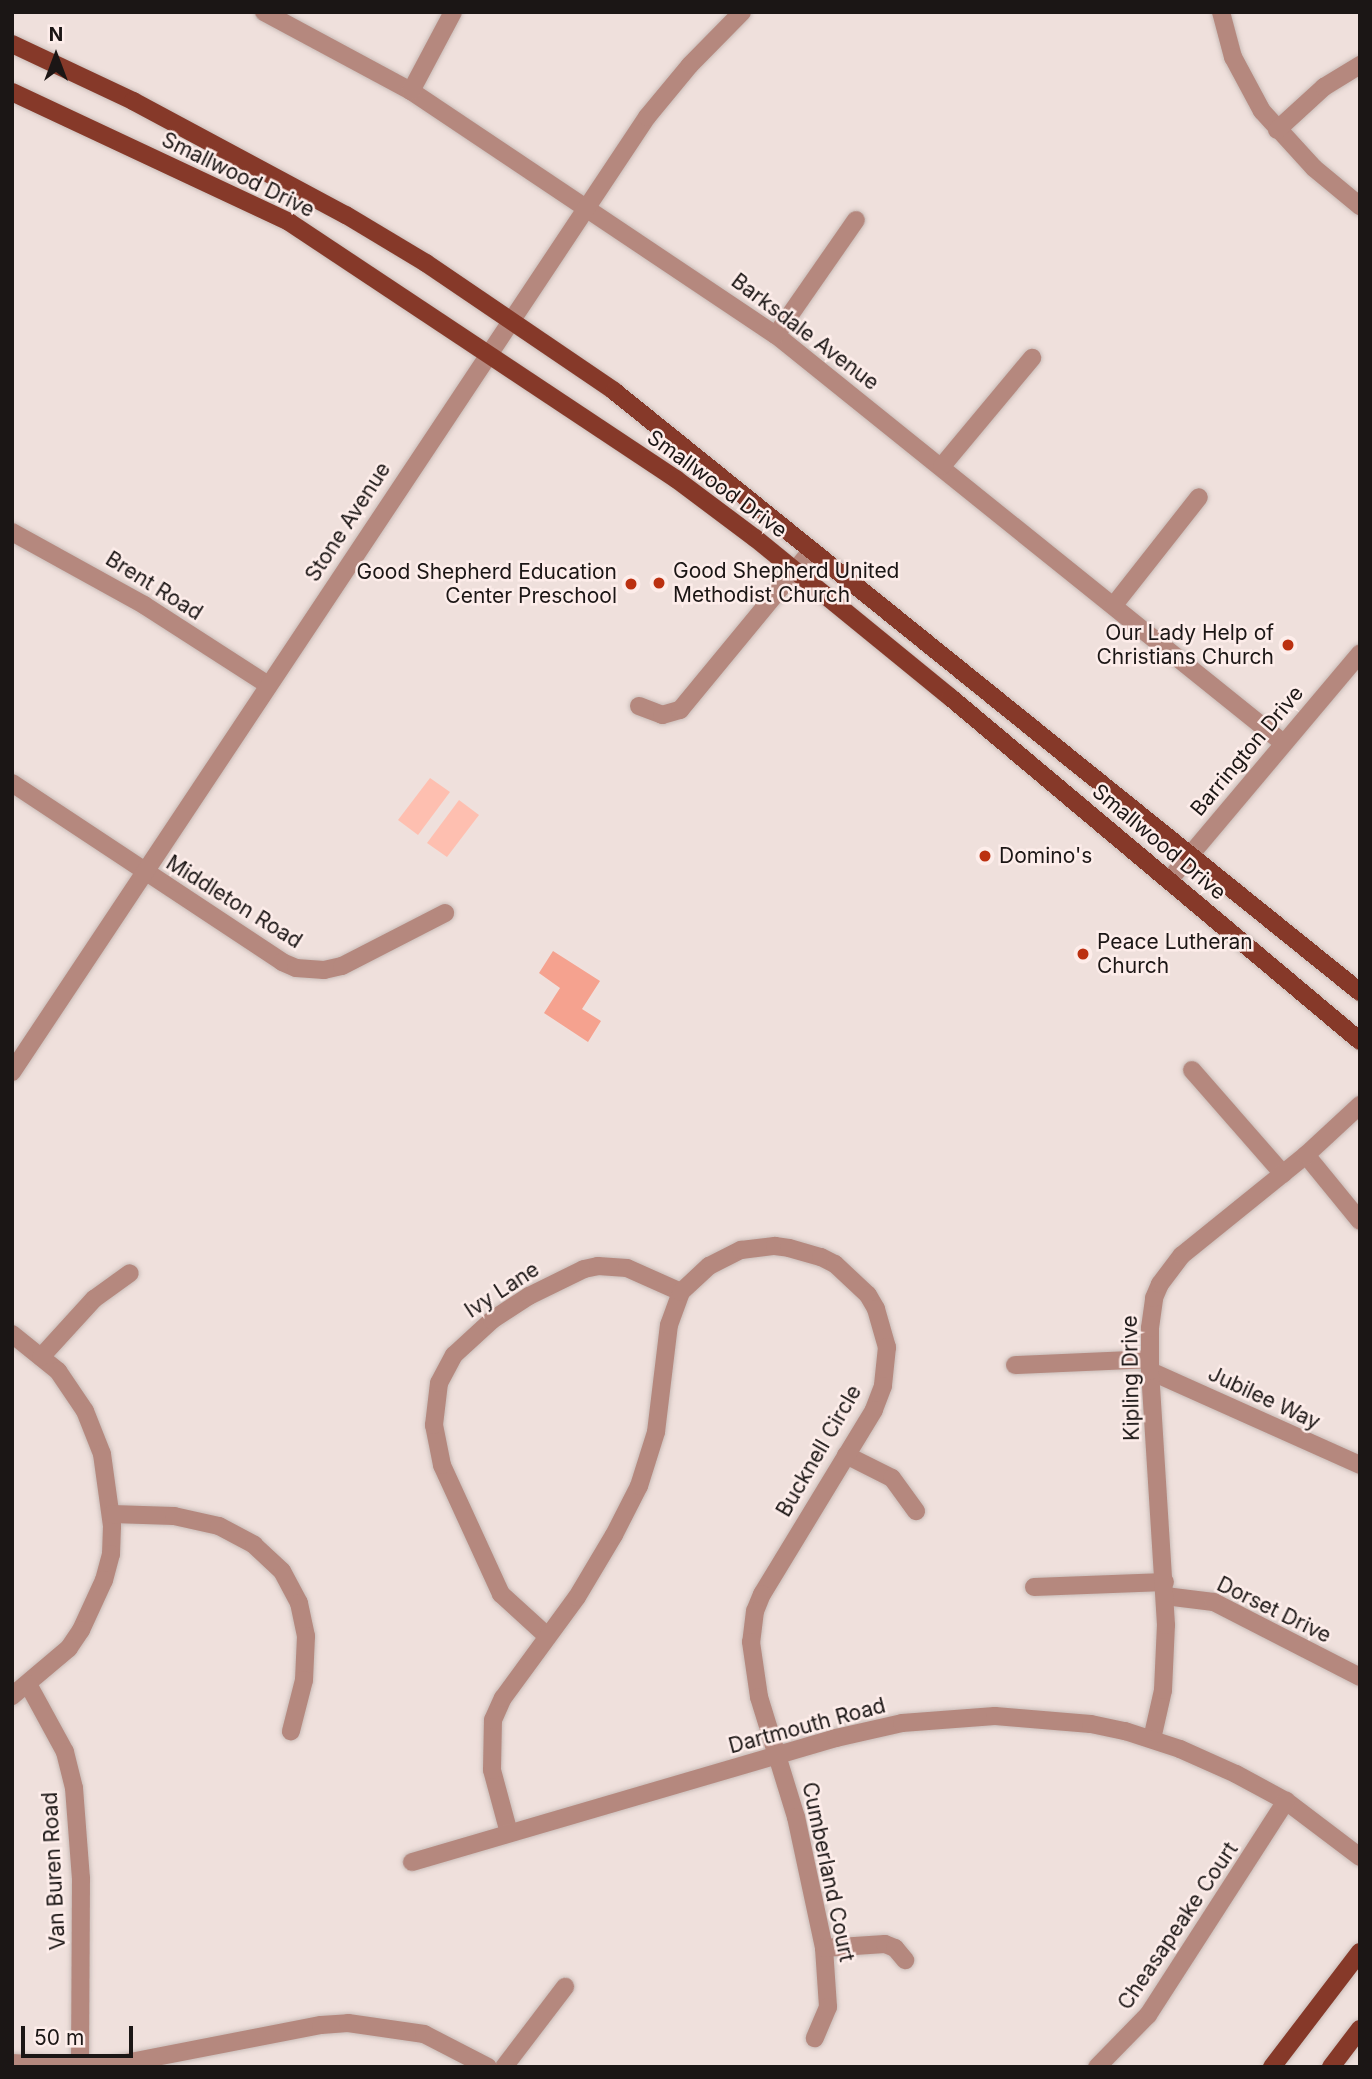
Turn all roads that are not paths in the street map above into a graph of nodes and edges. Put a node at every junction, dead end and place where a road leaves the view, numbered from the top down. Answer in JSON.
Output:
{"nodes":[{"id":1,"x":264,"y":12,"type":"edge"},
{"id":2,"x":453,"y":12,"type":"edge"},
{"id":3,"x":742,"y":12,"type":"edge"},
{"id":4,"x":1221,"y":12,"type":"edge"},
{"id":5,"x":12,"y":44,"type":"edge"},
{"id":6,"x":1360,"y":65,"type":"edge"},
{"id":7,"x":411,"y":91,"type":"junction"},
{"id":8,"x":12,"y":92,"type":"edge"},
{"id":9,"x":1276,"y":130,"type":"junction"},
{"id":10,"x":588,"y":206,"type":"junction"},
{"id":11,"x":1360,"y":206,"type":"edge"},
{"id":12,"x":856,"y":220,"type":"dead end"},
{"id":13,"x":511,"y":320,"type":"junction"},
{"id":14,"x":776,"y":335,"type":"junction"},
{"id":15,"x":486,"y":355,"type":"junction"},
{"id":16,"x":1032,"y":358,"type":"dead end"},
{"id":17,"x":942,"y":466,"type":"junction"},
{"id":18,"x":1199,"y":497,"type":"dead end"},
{"id":19,"x":12,"y":532,"type":"edge"},
{"id":20,"x":812,"y":550,"type":"junction"},
{"id":21,"x":795,"y":570,"type":"junction"},
{"id":22,"x":1114,"y":606,"type":"junction"},
{"id":23,"x":1360,"y":653,"type":"edge"},
{"id":24,"x":268,"y":685,"type":"junction"},
{"id":25,"x":639,"y":706,"type":"dead end"},
{"id":26,"x":1282,"y":742,"type":"junction"},
{"id":27,"x":12,"y":783,"type":"edge"},
{"id":28,"x":1189,"y":856,"type":"junction"},
{"id":29,"x":144,"y":872,"type":"junction"},
{"id":30,"x":1170,"y":879,"type":"junction"},
{"id":31,"x":445,"y":913,"type":"dead end"},
{"id":32,"x":1360,"y":992,"type":"edge"},
{"id":33,"x":1360,"y":1041,"type":"edge"},
{"id":34,"x":18,"y":1052,"type":"edge"},
{"id":35,"x":1192,"y":1070,"type":"dead end"},
{"id":36,"x":12,"y":1072,"type":"edge"},
{"id":37,"x":1360,"y":1105,"type":"edge"},
{"id":38,"x":1306,"y":1155,"type":"junction"},
{"id":39,"x":1283,"y":1174,"type":"junction"},
{"id":40,"x":1360,"y":1221,"type":"edge"},
{"id":41,"x":130,"y":1273,"type":"dead end"},
{"id":42,"x":681,"y":1292,"type":"junction"},
{"id":43,"x":12,"y":1334,"type":"edge"},
{"id":44,"x":41,"y":1357,"type":"junction"},
{"id":45,"x":1016,"y":1365,"type":"dead end"},
{"id":46,"x":1150,"y":1365,"type":"junction"},
{"id":47,"x":846,"y":1455,"type":"junction"},
{"id":48,"x":1360,"y":1465,"type":"edge"},
{"id":49,"x":916,"y":1511,"type":"dead end"},
{"id":50,"x":112,"y":1514,"type":"junction"},
{"id":51,"x":1034,"y":1587,"type":"dead end"},
{"id":52,"x":1165,"y":1589,"type":"junction"},
{"id":53,"x":546,"y":1635,"type":"junction"},
{"id":54,"x":1360,"y":1677,"type":"edge"},
{"id":55,"x":28,"y":1684,"type":"junction"},
{"id":56,"x":12,"y":1696,"type":"edge"},
{"id":57,"x":291,"y":1731,"type":"dead end"},
{"id":58,"x":1153,"y":1739,"type":"junction"},
{"id":59,"x":780,"y":1756,"type":"junction"},
{"id":60,"x":1286,"y":1801,"type":"junction"},
{"id":61,"x":509,"y":1833,"type":"junction"},
{"id":62,"x":1360,"y":1857,"type":"edge"},
{"id":63,"x":412,"y":1862,"type":"dead end"},
{"id":64,"x":824,"y":1948,"type":"junction"},
{"id":65,"x":1360,"y":1952,"type":"edge"},
{"id":66,"x":905,"y":1960,"type":"dead end"},
{"id":67,"x":565,"y":1987,"type":"dead end"},
{"id":68,"x":1360,"y":2029,"type":"edge"},
{"id":69,"x":815,"y":2038,"type":"dead end"},
{"id":70,"x":12,"y":2063,"type":"edge"},
{"id":71,"x":80,"y":2067,"type":"edge"},
{"id":72,"x":488,"y":2067,"type":"edge"},
{"id":73,"x":504,"y":2067,"type":"edge"},
{"id":74,"x":1097,"y":2067,"type":"edge"},
{"id":75,"x":1272,"y":2067,"type":"edge"},
{"id":76,"x":1331,"y":2067,"type":"edge"}],
"edges":[{"from":1,"to":7,"type":"street","name":"Barksdale Avenue"},
{"from":2,"to":7,"type":"street"},
{"from":3,"to":10,"type":"street","name":"Stone Avenue"},
{"from":4,"to":9,"type":"street"},
{"from":5,"to":13,"type":"main road","name":"Smallwood Drive"},
{"from":6,"to":9,"type":"street"},
{"from":7,"to":10,"type":"street","name":"Barksdale Avenue"},
{"from":8,"to":15,"type":"main road","name":"Smallwood Drive"},
{"from":9,"to":11,"type":"street"},
{"from":10,"to":13,"type":"street","name":"Stone Avenue"},
{"from":10,"to":14,"type":"street","name":"Barksdale Avenue"},
{"from":12,"to":14,"type":"street"},
{"from":13,"to":15,"type":"street","name":"Stone Avenue"},
{"from":13,"to":20,"type":"main road","name":"Smallwood Drive"},
{"from":14,"to":17,"type":"street","name":"Barksdale Avenue"},
{"from":15,"to":21,"type":"main road","name":"Smallwood Drive"},
{"from":15,"to":24,"type":"street","name":"Stone Avenue"},
{"from":16,"to":17,"type":"street"},
{"from":17,"to":22,"type":"street","name":"Barksdale Avenue"},
{"from":18,"to":22,"type":"street"},
{"from":19,"to":24,"type":"street","name":"Brent Road"},
{"from":20,"to":21,"type":"street"},
{"from":20,"to":28,"type":"main road","name":"Smallwood Drive"},
{"from":21,"to":25,"type":"street"},
{"from":21,"to":30,"type":"main road","name":"Smallwood Drive"},
{"from":22,"to":26,"type":"street","name":"Barksdale Avenue"},
{"from":23,"to":26,"type":"street","name":"Barrington Drive"},
{"from":24,"to":29,"type":"street","name":"Stone Avenue"},
{"from":26,"to":28,"type":"street","name":"Barrington Drive"},
{"from":27,"to":29,"type":"street","name":"Middleton Road"},
{"from":28,"to":30,"type":"street","name":"Barrington Drive"},
{"from":28,"to":32,"type":"main road","name":"Smallwood Drive"},
{"from":29,"to":31,"type":"street","name":"Middleton Road"},
{"from":29,"to":34,"type":"street","name":"Stone Avenue"},
{"from":30,"to":33,"type":"main road","name":"Smallwood Drive"},
{"from":34,"to":36,"type":"street","name":"Stone Avenue"},
{"from":35,"to":39,"type":"street"},
{"from":37,"to":38,"type":"street","name":"Kipling Drive"},
{"from":38,"to":39,"type":"street","name":"Kipling Drive"},
{"from":38,"to":40,"type":"street"},
{"from":39,"to":46,"type":"street","name":"Kipling Drive"},
{"from":41,"to":44,"type":"street"},
{"from":42,"to":47,"type":"street","name":"Bucknell Circle"},
{"from":42,"to":53,"type":"street","name":"Bucknell Circle"},
{"from":42,"to":53,"type":"street","name":"Ivy Lane"},
{"from":43,"to":44,"type":"street"},
{"from":44,"to":50,"type":"street"},
{"from":45,"to":46,"type":"street"},
{"from":46,"to":48,"type":"street","name":"Jubilee Way"},
{"from":46,"to":52,"type":"street","name":"Kipling Drive"},
{"from":47,"to":49,"type":"street"},
{"from":47,"to":59,"type":"street","name":"Bucknell Circle"},
{"from":50,"to":55,"type":"street"},
{"from":50,"to":57,"type":"street"},
{"from":51,"to":52,"type":"street","name":"Dorset Drive"},
{"from":52,"to":54,"type":"street","name":"Dorset Drive"},
{"from":52,"to":58,"type":"street","name":"Kipling Drive"},
{"from":53,"to":61,"type":"street","name":"Bucknell Circle"},
{"from":55,"to":56,"type":"street"},
{"from":55,"to":71,"type":"street","name":"Van Buren Road"},
{"from":58,"to":59,"type":"street","name":"Dartmouth Road"},
{"from":58,"to":60,"type":"street","name":"Dartmouth Road"},
{"from":59,"to":61,"type":"street","name":"Dartmouth Road"},
{"from":59,"to":64,"type":"street","name":"Cumberland Court"},
{"from":60,"to":62,"type":"street","name":"Dartmouth Road"},
{"from":60,"to":74,"type":"street","name":"Cheasapeake Court"},
{"from":61,"to":63,"type":"street","name":"Dartmouth Road"},
{"from":64,"to":66,"type":"street"},
{"from":64,"to":69,"type":"street","name":"Cumberland Court"},
{"from":65,"to":75,"type":"main road"},
{"from":67,"to":73,"type":"street"},
{"from":68,"to":76,"type":"main road"},
{"from":70,"to":71,"type":"street"},
{"from":71,"to":72,"type":"street"}]}
